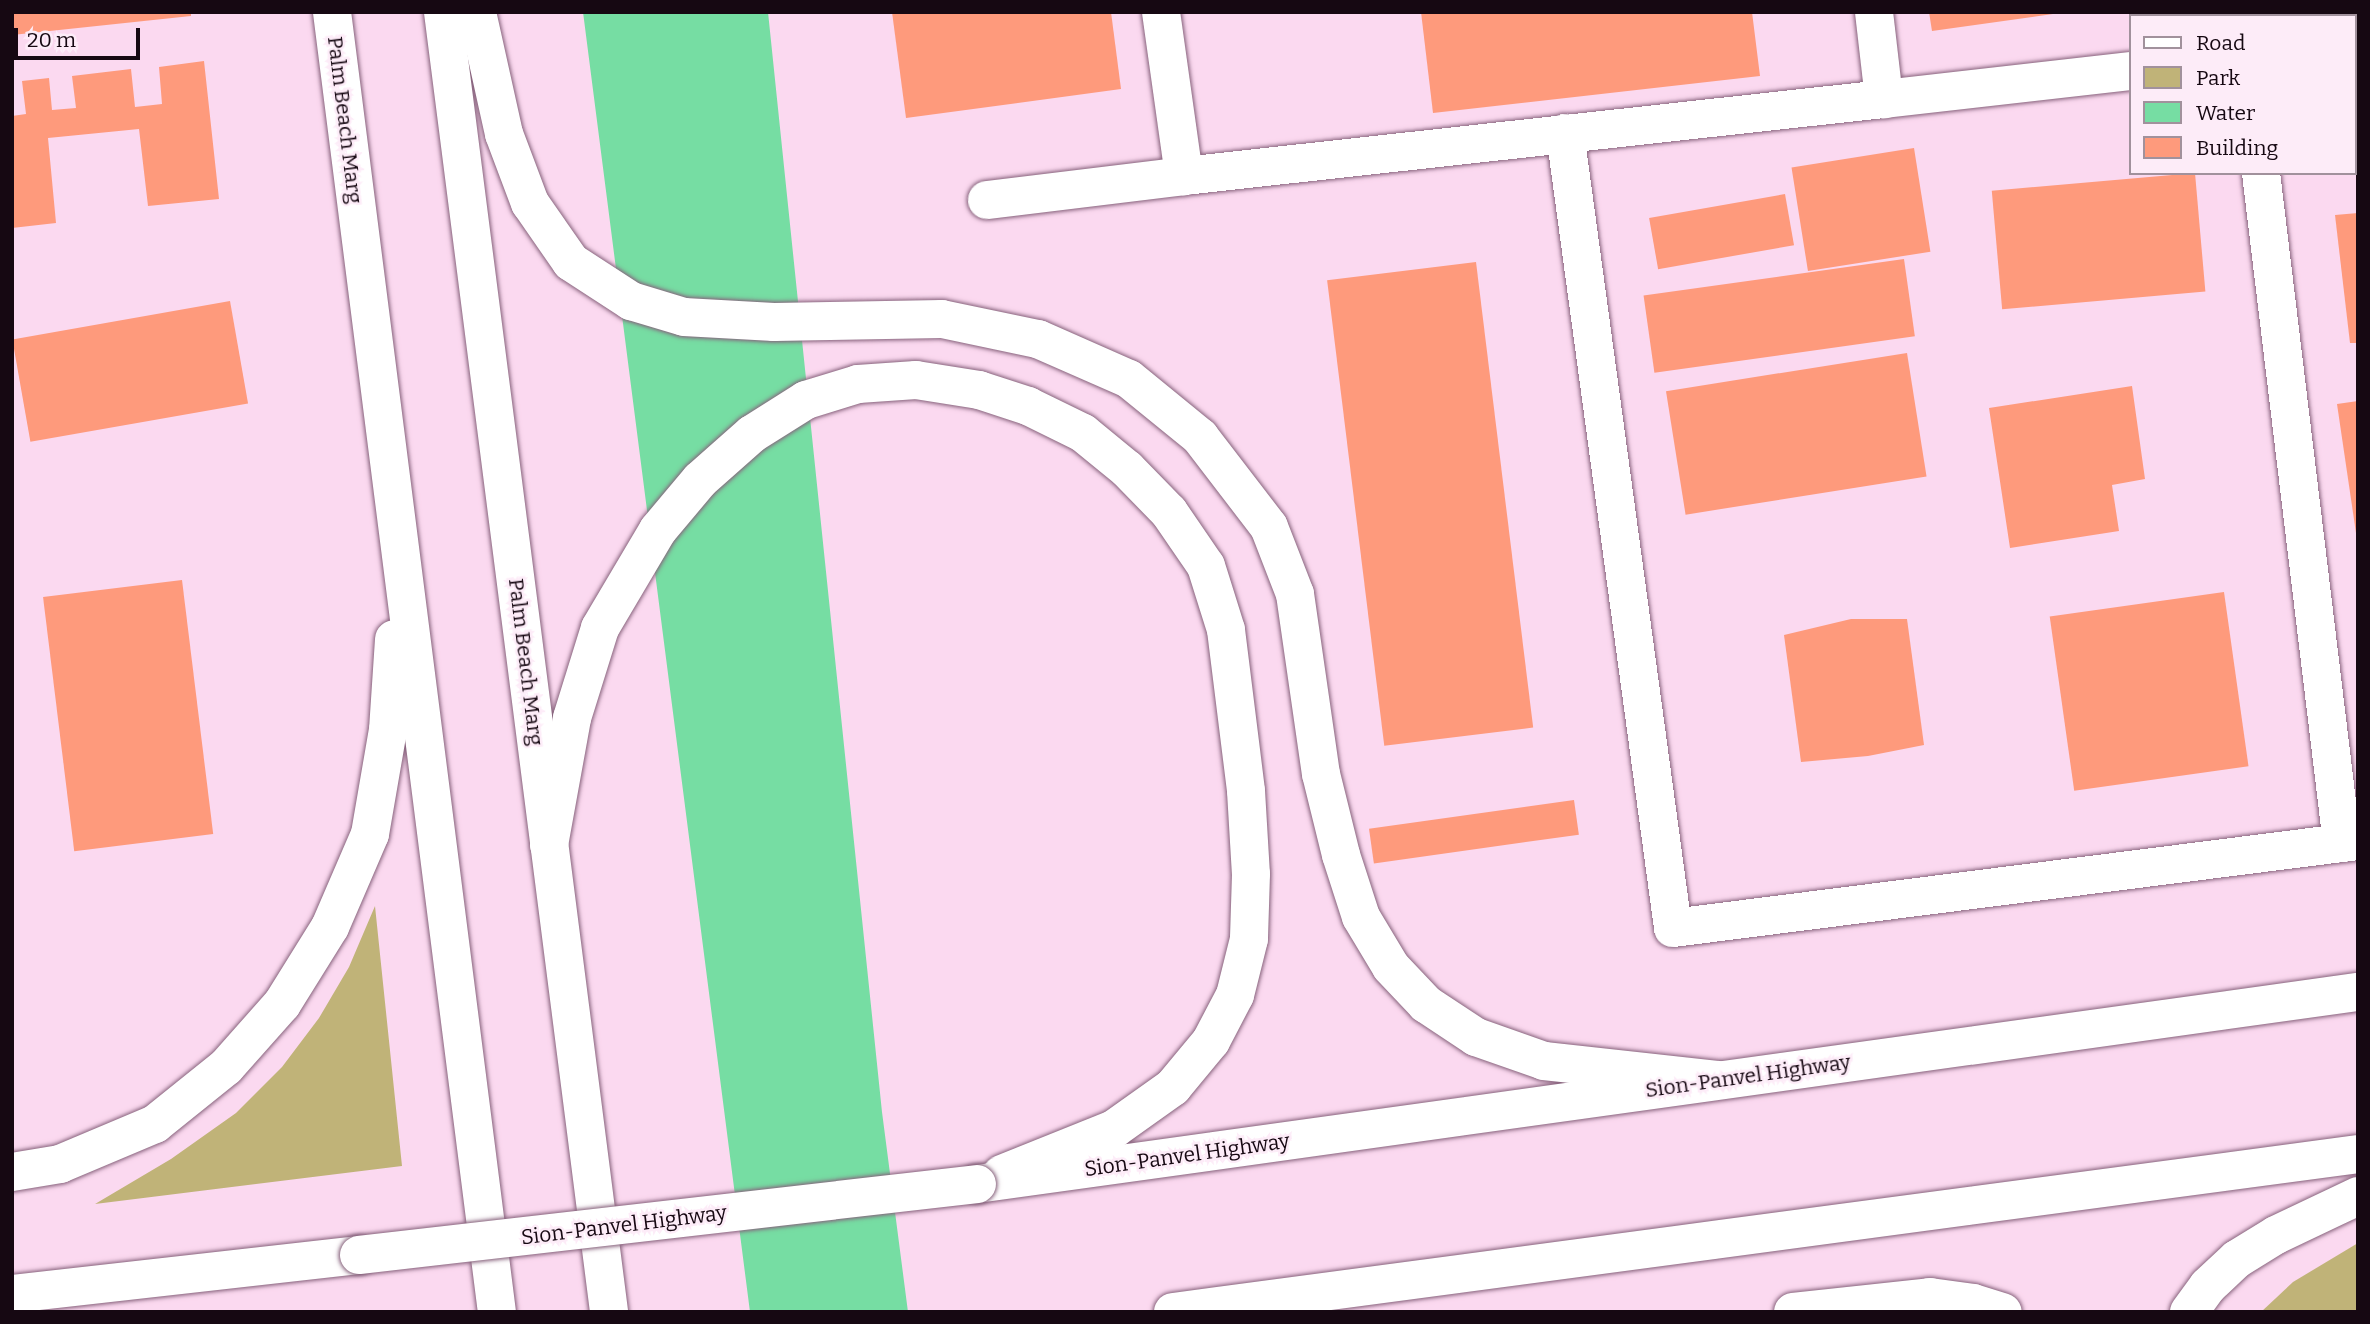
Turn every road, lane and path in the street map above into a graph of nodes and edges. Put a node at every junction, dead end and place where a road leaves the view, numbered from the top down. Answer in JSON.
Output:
{"nodes":[{"id":1,"x":332,"y":12,"type":"edge"},
{"id":2,"x":443,"y":12,"type":"edge"},
{"id":3,"x":477,"y":12,"type":"edge"},
{"id":4,"x":1161,"y":12,"type":"edge"},
{"id":5,"x":1874,"y":12,"type":"edge"},
{"id":6,"x":2128,"y":71,"type":"edge"},
{"id":7,"x":1884,"y":99,"type":"junction"},
{"id":8,"x":1564,"y":134,"type":"junction"},
{"id":9,"x":2261,"y":175,"type":"edge"},
{"id":10,"x":1184,"y":176,"type":"junction"},
{"id":11,"x":986,"y":200,"type":"dead end"},
{"id":12,"x":400,"y":548,"type":"junction"},
{"id":13,"x":2350,"y":842,"type":"edge"},
{"id":14,"x":549,"y":845,"type":"junction"},
{"id":15,"x":2358,"y":992,"type":"edge"},
{"id":16,"x":1720,"y":1080,"type":"junction"},
{"id":17,"x":2358,"y":1154,"type":"edge"},
{"id":18,"x":12,"y":1172,"type":"edge"},
{"id":19,"x":978,"y":1184,"type":"junction"},
{"id":20,"x":2358,"y":1196,"type":"edge"},
{"id":21,"x":12,"y":1294,"type":"edge"},
{"id":22,"x":497,"y":1312,"type":"edge"},
{"id":23,"x":608,"y":1312,"type":"edge"},
{"id":24,"x":1173,"y":1312,"type":"edge"},
{"id":25,"x":1793,"y":1312,"type":"edge"},
{"id":26,"x":2003,"y":1312,"type":"edge"},
{"id":27,"x":2189,"y":1312,"type":"edge"}],
"edges":[{"from":1,"to":12,"type":"main road","name":"Palm Beach Marg"},
{"from":2,"to":14,"type":"main road","name":"Palm Beach Marg"},
{"from":3,"to":16,"type":"main road"},
{"from":4,"to":10,"type":"main road"},
{"from":5,"to":7,"type":"main road"},
{"from":6,"to":7,"type":"main road"},
{"from":7,"to":8,"type":"main road"},
{"from":8,"to":10,"type":"main road"},
{"from":8,"to":13,"type":"main road"},
{"from":9,"to":13,"type":"main road"},
{"from":10,"to":11,"type":"main road"},
{"from":12,"to":18,"type":"main road"},
{"from":12,"to":22,"type":"main road","name":"Palm Beach Marg"},
{"from":14,"to":19,"type":"main road"},
{"from":14,"to":23,"type":"main road","name":"Palm Beach Marg"},
{"from":15,"to":16,"type":"main road","name":"Sion-Panvel Highway"},
{"from":16,"to":19,"type":"main road","name":"Sion-Panvel Highway"},
{"from":17,"to":24,"type":"main road"},
{"from":19,"to":21,"type":"main road","name":"Sion-Panvel Highway","bridge":true},
{"from":20,"to":27,"type":"main road"},
{"from":25,"to":26,"type":"main road"}]}
